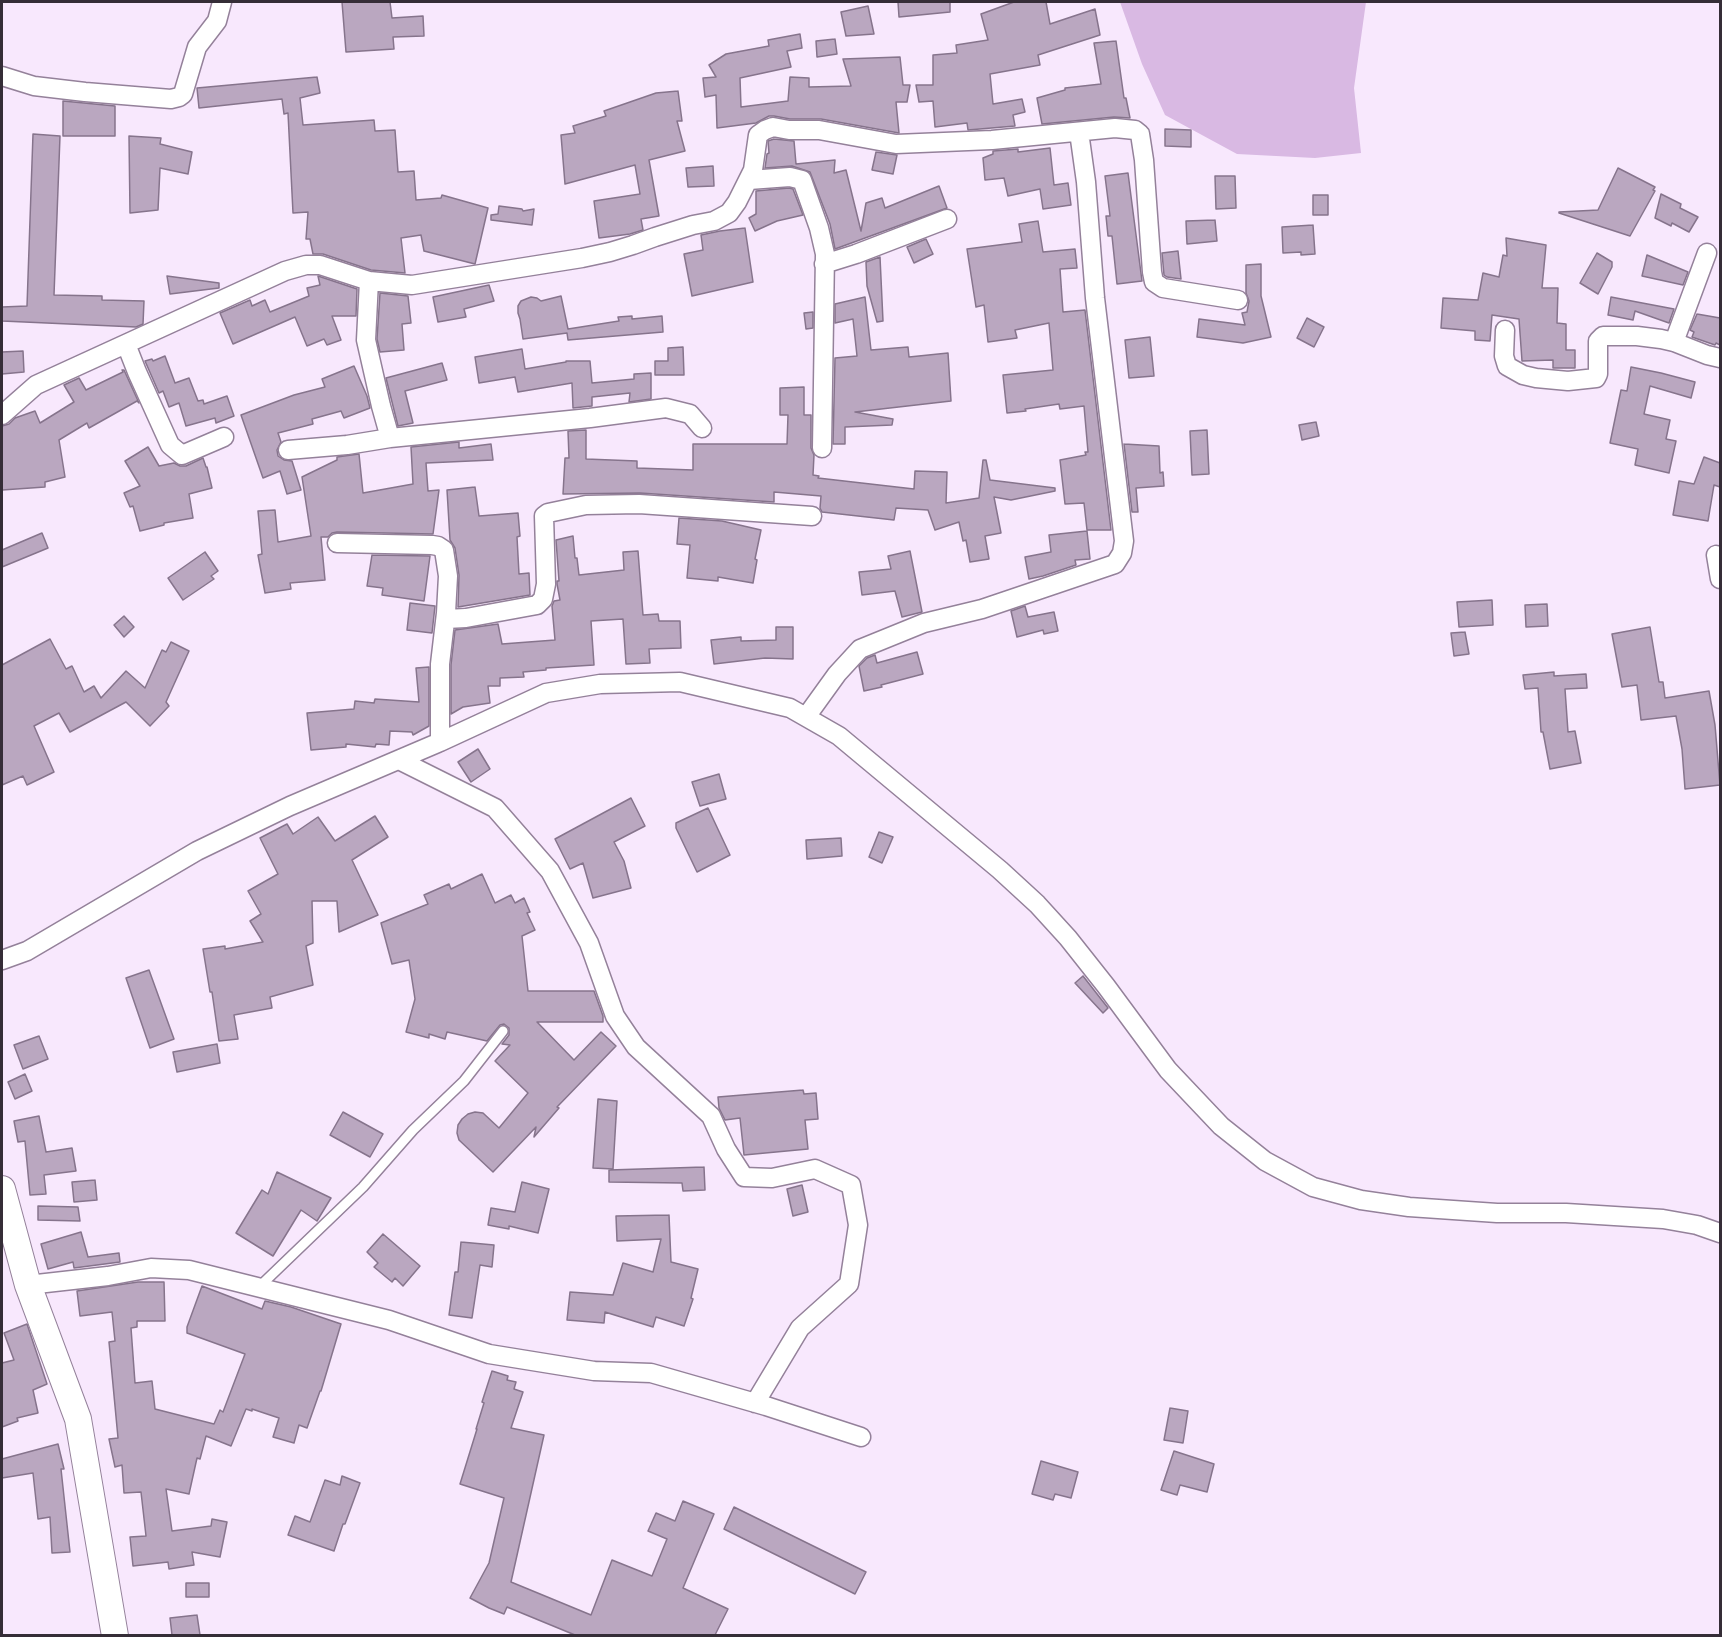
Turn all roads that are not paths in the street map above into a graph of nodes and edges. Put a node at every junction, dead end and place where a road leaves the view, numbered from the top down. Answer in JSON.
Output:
{"nodes":[{"id":1,"x":222,"y":2,"type":"edge"},
{"id":2,"x":2,"y":76,"type":"edge"},
{"id":3,"x":1079,"y":132,"type":"junction"},
{"id":4,"x":749,"y":180,"type":"junction"},
{"id":5,"x":947,"y":219,"type":"dead end"},
{"id":6,"x":1707,"y":253,"type":"dead end"},
{"id":7,"x":824,"y":264,"type":"junction"},
{"id":8,"x":369,"y":281,"type":"junction"},
{"id":9,"x":1238,"y":300,"type":"dead end"},
{"id":10,"x":1505,"y":330,"type":"dead end"},
{"id":11,"x":1674,"y":342,"type":"junction"},
{"id":12,"x":126,"y":344,"type":"junction"},
{"id":13,"x":1720,"y":358,"type":"edge"},
{"id":14,"x":2,"y":415,"type":"edge"},
{"id":15,"x":702,"y":428,"type":"dead end"},
{"id":16,"x":224,"y":437,"type":"dead end"},
{"id":17,"x":390,"y":438,"type":"junction"},
{"id":18,"x":822,"y":448,"type":"dead end"},
{"id":19,"x":288,"y":450,"type":"dead end"},
{"id":20,"x":812,"y":516,"type":"dead end"},
{"id":21,"x":337,"y":543,"type":"dead end"},
{"id":22,"x":1716,"y":555,"type":"dead end"},
{"id":23,"x":1720,"y":579,"type":"edge"},
{"id":24,"x":446,"y":619,"type":"junction"},
{"id":25,"x":806,"y":717,"type":"junction"},
{"id":26,"x":440,"y":742,"type":"junction"},
{"id":27,"x":399,"y":760,"type":"junction"},
{"id":28,"x":2,"y":960,"type":"edge"},
{"id":29,"x":502,"y":1031,"type":"dead end"},
{"id":30,"x":2,"y":1190,"type":"edge"},
{"id":31,"x":1720,"y":1233,"type":"edge"},
{"id":32,"x":28,"y":1284,"type":"junction"},
{"id":33,"x":259,"y":1287,"type":"junction"},
{"id":34,"x":755,"y":1403,"type":"junction"},
{"id":35,"x":861,"y":1437,"type":"dead end"},
{"id":36,"x":115,"y":1635,"type":"edge"}],
"edges":[{"from":1,"to":2,"type":"street"},
{"from":3,"to":4,"type":"street"},
{"from":3,"to":9,"type":"street"},
{"from":3,"to":25,"type":"street"},
{"from":4,"to":7,"type":"street"},
{"from":4,"to":8,"type":"street"},
{"from":5,"to":7,"type":"street"},
{"from":6,"to":11,"type":"street"},
{"from":7,"to":18,"type":"street"},
{"from":8,"to":12,"type":"street"},
{"from":8,"to":17,"type":"street"},
{"from":10,"to":11,"type":"street"},
{"from":11,"to":13,"type":"street"},
{"from":12,"to":14,"type":"street"},
{"from":12,"to":16,"type":"street"},
{"from":15,"to":17,"type":"street"},
{"from":17,"to":19,"type":"street"},
{"from":20,"to":24,"type":"street"},
{"from":21,"to":24,"type":"street"},
{"from":22,"to":23,"type":"street"},
{"from":24,"to":26,"type":"street"},
{"from":25,"to":26,"type":"street"},
{"from":25,"to":31,"type":"street"},
{"from":26,"to":27,"type":"street"},
{"from":27,"to":28,"type":"street"},
{"from":27,"to":34,"type":"street"},
{"from":29,"to":33,"type":"lane"},
{"from":30,"to":32,"type":"street"},
{"from":32,"to":33,"type":"street"},
{"from":32,"to":36,"type":"street"},
{"from":33,"to":34,"type":"street"},
{"from":34,"to":35,"type":"street"}]}
